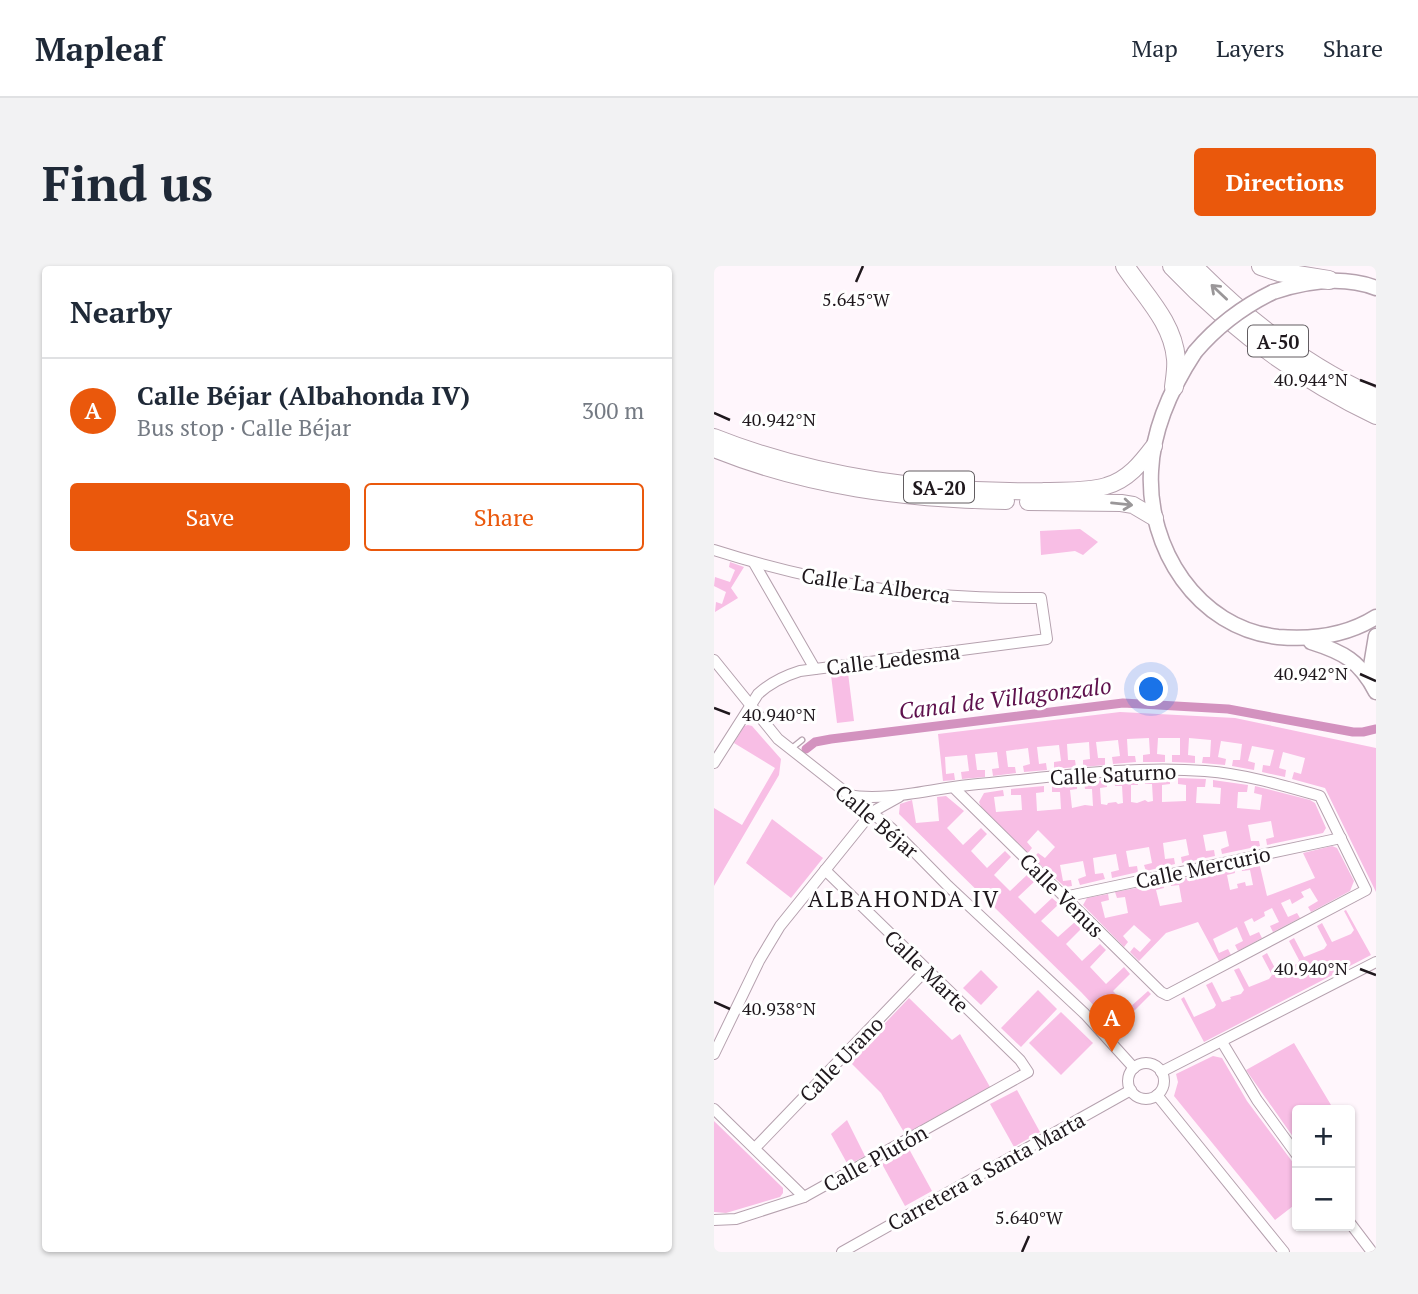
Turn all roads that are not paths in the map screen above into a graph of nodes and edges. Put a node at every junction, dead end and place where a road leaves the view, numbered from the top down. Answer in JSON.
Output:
{"nodes":[{"id":1,"x":1125,"y":266,"type":"edge"},
{"id":2,"x":1172,"y":266,"type":"edge"},
{"id":3,"x":1193,"y":266,"type":"edge"},
{"id":4,"x":1261,"y":266,"type":"edge"},
{"id":5,"x":1329,"y":280,"type":"junction"},
{"id":6,"x":1375,"y":286,"type":"edge"},
{"id":7,"x":1174,"y":387,"type":"junction"},
{"id":8,"x":1376,"y":398,"type":"edge"},
{"id":9,"x":1376,"y":415,"type":"edge"},
{"id":10,"x":714,"y":436,"type":"edge"},
{"id":11,"x":1154,"y":446,"type":"junction"},
{"id":12,"x":714,"y":449,"type":"edge"},
{"id":13,"x":1156,"y":518,"type":"junction"},
{"id":14,"x":714,"y":550,"type":"edge"},
{"id":15,"x":754,"y":563,"type":"junction"},
{"id":16,"x":781,"y":570,"type":"junction"},
{"id":17,"x":768,"y":586,"type":"junction"},
{"id":18,"x":1376,"y":617,"type":"edge"},
{"id":19,"x":1376,"y":636,"type":"edge"},
{"id":20,"x":1300,"y":638,"type":"junction"},
{"id":21,"x":1047,"y":639,"type":"joint"},
{"id":22,"x":714,"y":660,"type":"edge"},
{"id":23,"x":815,"y":669,"type":"junction"},
{"id":24,"x":1375,"y":690,"type":"edge"},
{"id":25,"x":750,"y":704,"type":"junction"},
{"id":26,"x":802,"y":740,"type":"dead end"},
{"id":27,"x":790,"y":750,"type":"junction"},
{"id":28,"x":714,"y":763,"type":"edge"},
{"id":29,"x":953,"y":787,"type":"junction"},
{"id":30,"x":847,"y":795,"type":"junction"},
{"id":31,"x":888,"y":798,"type":"junction"},
{"id":32,"x":872,"y":812,"type":"junction"},
{"id":33,"x":888,"y":825,"type":"junction"},
{"id":34,"x":1341,"y":838,"type":"junction"},
{"id":35,"x":825,"y":870,"type":"junction"},
{"id":36,"x":1064,"y":897,"type":"junction"},
{"id":37,"x":1376,"y":962,"type":"edge"},
{"id":38,"x":926,"y":970,"type":"junction"},
{"id":39,"x":1222,"y":1042,"type":"junction"},
{"id":40,"x":714,"y":1054,"type":"edge"},
{"id":41,"x":1134,"y":1068,"type":"junction"},
{"id":42,"x":1028,"y":1072,"type":"joint"},
{"id":43,"x":1161,"y":1072,"type":"junction"},
{"id":44,"x":1131,"y":1090,"type":"junction"},
{"id":45,"x":1157,"y":1095,"type":"junction"},
{"id":46,"x":714,"y":1109,"type":"edge"},
{"id":47,"x":755,"y":1148,"type":"junction"},
{"id":48,"x":1292,"y":1148,"type":"edge"},
{"id":49,"x":804,"y":1197,"type":"junction"},
{"id":50,"x":714,"y":1220,"type":"edge"},
{"id":51,"x":1355,"y":1229,"type":"edge"},
{"id":52,"x":1373,"y":1249,"type":"edge"},
{"id":53,"x":842,"y":1252,"type":"edge"},
{"id":54,"x":1284,"y":1252,"type":"edge"}],
"edges":[{"from":1,"to":7,"type":"highway"},
{"from":2,"to":9,"type":"highway","number":"A-50"},
{"from":8,"to":3,"type":"highway","number":"A-50","one_way":true},
{"from":4,"to":5,"type":"highway"},
{"from":5,"to":6,"type":"main road"},
{"from":5,"to":7,"type":"main road","bridge":true},
{"from":7,"to":11,"type":"main road"},
{"from":10,"to":11,"type":"highway","number":"SA-20"},
{"from":11,"to":13,"type":"main road"},
{"from":12,"to":13,"type":"highway","number":"SA-20","one_way":true},
{"from":13,"to":20,"type":"main road"},
{"from":14,"to":15,"type":"street","name":"Calle La Alberca"},
{"from":15,"to":16,"type":"street","name":"Calle La Alberca"},
{"from":15,"to":17,"type":"street"},
{"from":16,"to":17,"type":"street"},
{"from":16,"to":21,"type":"street","name":"Calle La Alberca"},
{"from":17,"to":23,"type":"street"},
{"from":18,"to":20,"type":"main road"},
{"from":19,"to":24,"type":"main road"},
{"from":20,"to":24,"type":"main road"},
{"from":21,"to":23,"type":"street","name":"Calle Ledesma"},
{"from":22,"to":25,"type":"street","name":"Calle Béjar"},
{"from":23,"to":25,"type":"street","name":"Calle Ledesma"},
{"from":25,"to":27,"type":"street","name":"Calle Béjar"},
{"from":25,"to":28,"type":"street","name":"Calle Ledesma"},
{"from":26,"to":27,"type":"lane"},
{"from":27,"to":30,"type":"street","name":"Calle Béjar"},
{"from":29,"to":31,"type":"street","name":"Calle Saturno"},
{"from":29,"to":34,"type":"street","name":"Calle Saturno"},
{"from":29,"to":36,"type":"street","name":"Calle Venus"},
{"from":30,"to":31,"type":"street","name":"Calle Saturno"},
{"from":30,"to":32,"type":"street","name":"Calle Béjar"},
{"from":31,"to":32,"type":"street","name":"Calle Saturno"},
{"from":31,"to":33,"type":"street"},
{"from":32,"to":33,"type":"street","name":"Calle Béjar"},
{"from":32,"to":35,"type":"street"},
{"from":33,"to":41,"type":"street","name":"Calle Béjar"},
{"from":34,"to":36,"type":"street","name":"Calle Mercurio"},
{"from":34,"to":36,"type":"street","name":"Calle Venus"},
{"from":35,"to":38,"type":"street","name":"Calle Marte"},
{"from":35,"to":40,"type":"street"},
{"from":37,"to":39,"type":"street"},
{"from":38,"to":42,"type":"street","name":"Calle Marte"},
{"from":38,"to":47,"type":"street","name":"Calle Urano"},
{"from":39,"to":43,"type":"street"},
{"from":39,"to":48,"type":"street"},
{"from":41,"to":43,"type":"street"},
{"from":41,"to":44,"type":"street"},
{"from":42,"to":49,"type":"street","name":"Calle Plutón"},
{"from":43,"to":45,"type":"street"},
{"from":44,"to":45,"type":"street"},
{"from":44,"to":53,"type":"street","name":"Carretera a Santa Marta"},
{"from":45,"to":54,"type":"street"},
{"from":46,"to":47,"type":"street"},
{"from":47,"to":49,"type":"street"},
{"from":49,"to":50,"type":"street","name":"Calle Plutón"},
{"from":51,"to":52,"type":"street"}]}
